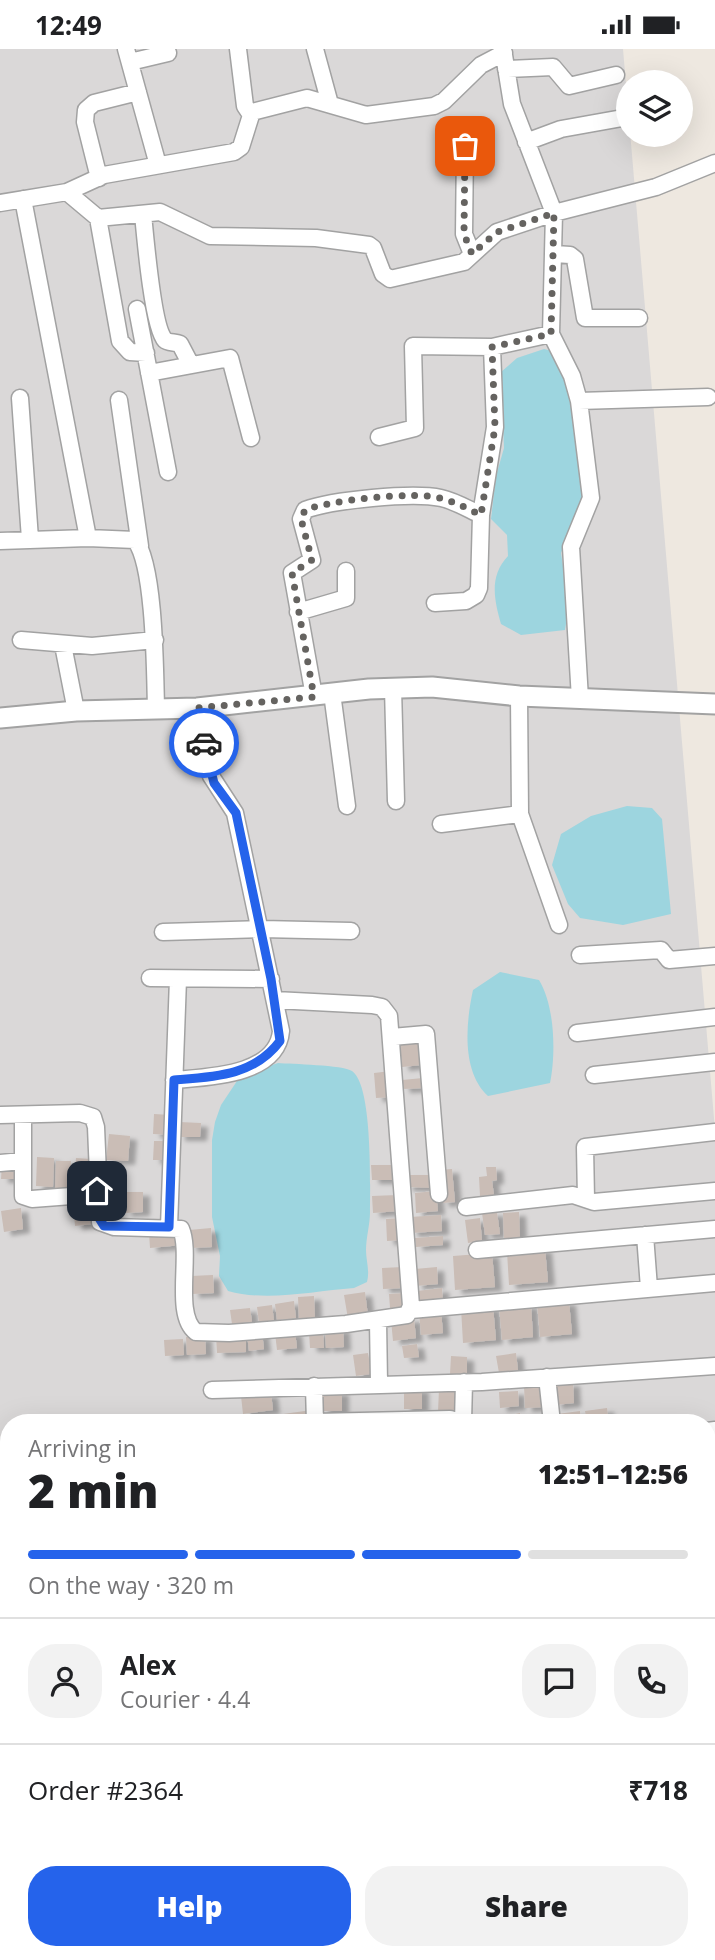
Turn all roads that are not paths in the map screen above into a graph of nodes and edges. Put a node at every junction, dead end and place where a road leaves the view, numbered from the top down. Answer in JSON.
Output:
{"nodes":[{"id":1,"x":238,"y":49,"type":"edge"},
{"id":2,"x":315,"y":49,"type":"edge"},
{"id":3,"x":168,"y":53,"type":"dead end"},
{"id":4,"x":128,"y":55,"type":"edge"},
{"id":5,"x":505,"y":57,"type":"edge"},
{"id":6,"x":616,"y":75,"type":"dead end"},
{"id":7,"x":138,"y":92,"type":"junction"},
{"id":8,"x":330,"y":104,"type":"junction"},
{"id":9,"x":251,"y":115,"type":"junction"},
{"id":10,"x":616,"y":119,"type":"edge"},
{"id":11,"x":526,"y":142,"type":"junction"},
{"id":12,"x":465,"y":146,"type":"dead end"},
{"id":13,"x":715,"y":163,"type":"edge"},
{"id":14,"x":158,"y":165,"type":"junction"},
{"id":15,"x":99,"y":178,"type":"junction"},
{"id":16,"x":67,"y":192,"type":"junction"},
{"id":17,"x":23,"y":199,"type":"junction"},
{"id":18,"x":0,"y":203,"type":"edge"},
{"id":19,"x":554,"y":213,"type":"junction"},
{"id":20,"x":143,"y":214,"type":"junction"},
{"id":21,"x":98,"y":218,"type":"junction"},
{"id":22,"x":472,"y":254,"type":"junction"},
{"id":23,"x":555,"y":254,"type":"junction"},
{"id":24,"x":155,"y":305,"type":"junction"},
{"id":25,"x":137,"y":309,"type":"junction"},
{"id":26,"x":115,"y":313,"type":"junction"},
{"id":27,"x":639,"y":318,"type":"dead end"},
{"id":28,"x":551,"y":334,"type":"junction"},
{"id":29,"x":492,"y":347,"type":"junction"},
{"id":30,"x":146,"y":353,"type":"junction"},
{"id":31,"x":191,"y":365,"type":"junction"},
{"id":32,"x":149,"y":373,"type":"junction"},
{"id":33,"x":708,"y":397,"type":"dead end"},
{"id":34,"x":20,"y":398,"type":"dead end"},
{"id":35,"x":120,"y":400,"type":"dead end"},
{"id":36,"x":579,"y":401,"type":"junction"},
{"id":37,"x":379,"y":437,"type":"dead end"},
{"id":38,"x":251,"y":438,"type":"dead end"},
{"id":39,"x":168,"y":472,"type":"dead end"},
{"id":40,"x":481,"y":515,"type":"junction"},
{"id":41,"x":88,"y":538,"type":"junction"},
{"id":42,"x":30,"y":539,"type":"junction"},
{"id":43,"x":0,"y":541,"type":"edge"},
{"id":44,"x":140,"y":546,"type":"junction"},
{"id":45,"x":346,"y":571,"type":"dead end"},
{"id":46,"x":435,"y":603,"type":"dead end"},
{"id":47,"x":298,"y":612,"type":"junction"},
{"id":48,"x":21,"y":640,"type":"dead end"},
{"id":49,"x":155,"y":640,"type":"junction"},
{"id":50,"x":63,"y":645,"type":"junction"},
{"id":51,"x":393,"y":688,"type":"junction"},
{"id":52,"x":323,"y":695,"type":"junction"},
{"id":53,"x":519,"y":696,"type":"junction"},
{"id":54,"x":580,"y":699,"type":"junction"},
{"id":55,"x":715,"y":704,"type":"edge"},
{"id":56,"x":156,"y":708,"type":"junction"},
{"id":57,"x":197,"y":708,"type":"junction"},
{"id":58,"x":76,"y":711,"type":"junction"},
{"id":59,"x":0,"y":717,"type":"edge"},
{"id":60,"x":396,"y":801,"type":"dead end"},
{"id":61,"x":347,"y":806,"type":"dead end"},
{"id":62,"x":520,"y":814,"type":"junction"},
{"id":63,"x":441,"y":824,"type":"dead end"},
{"id":64,"x":559,"y":925,"type":"dead end"},
{"id":65,"x":261,"y":929,"type":"junction"},
{"id":66,"x":351,"y":931,"type":"dead end"},
{"id":67,"x":163,"y":932,"type":"dead end"},
{"id":68,"x":580,"y":955,"type":"dead end"},
{"id":69,"x":715,"y":956,"type":"edge"},
{"id":70,"x":150,"y":978,"type":"dead end"},
{"id":71,"x":178,"y":979,"type":"junction"},
{"id":72,"x":271,"y":979,"type":"junction"},
{"id":73,"x":275,"y":1000,"type":"junction"},
{"id":74,"x":715,"y":1017,"type":"edge"},
{"id":75,"x":577,"y":1033,"type":"dead end"},
{"id":76,"x":392,"y":1037,"type":"junction"},
{"id":77,"x":715,"y":1062,"type":"edge"},
{"id":78,"x":594,"y":1075,"type":"dead end"},
{"id":79,"x":174,"y":1080,"type":"junction"},
{"id":80,"x":0,"y":1115,"type":"edge"},
{"id":81,"x":23,"y":1115,"type":"junction"},
{"id":82,"x":715,"y":1132,"type":"edge"},
{"id":83,"x":22,"y":1161,"type":"junction"},
{"id":84,"x":0,"y":1163,"type":"edge"},
{"id":85,"x":715,"y":1191,"type":"edge"},
{"id":86,"x":98,"y":1194,"type":"junction"},
{"id":87,"x":439,"y":1194,"type":"dead end"},
{"id":88,"x":586,"y":1199,"type":"junction"},
{"id":89,"x":466,"y":1207,"type":"dead end"},
{"id":90,"x":169,"y":1227,"type":"junction"},
{"id":91,"x":715,"y":1229,"type":"edge"},
{"id":92,"x":645,"y":1235,"type":"junction"},
{"id":93,"x":477,"y":1250,"type":"dead end"},
{"id":94,"x":715,"y":1283,"type":"edge"},
{"id":95,"x":649,"y":1288,"type":"junction"},
{"id":96,"x":411,"y":1310,"type":"junction"},
{"id":97,"x":378,"y":1321,"type":"junction"},
{"id":98,"x":715,"y":1366,"type":"edge"},
{"id":99,"x":547,"y":1377,"type":"junction"},
{"id":100,"x":464,"y":1382,"type":"junction"},
{"id":101,"x":379,"y":1383,"type":"junction"},
{"id":102,"x":314,"y":1386,"type":"junction"},
{"id":103,"x":212,"y":1390,"type":"dead end"},
{"id":104,"x":315,"y":1414,"type":"edge"},
{"id":105,"x":464,"y":1414,"type":"edge"},
{"id":106,"x":551,"y":1414,"type":"edge"}],
"edges":[{"from":1,"to":9,"type":"street"},
{"from":2,"to":8,"type":"street"},
{"from":3,"to":4,"type":"street"},
{"from":4,"to":7,"type":"street"},
{"from":5,"to":6,"type":"street"},
{"from":5,"to":8,"type":"street"},
{"from":5,"to":11,"type":"street"},
{"from":7,"to":14,"type":"street"},
{"from":7,"to":15,"type":"street"},
{"from":8,"to":9,"type":"street"},
{"from":9,"to":14,"type":"street"},
{"from":10,"to":11,"type":"street"},
{"from":11,"to":19,"type":"street"},
{"from":12,"to":22,"type":"street"},
{"from":13,"to":19,"type":"street"},
{"from":14,"to":15,"type":"street"},
{"from":15,"to":16,"type":"street"},
{"from":16,"to":17,"type":"street"},
{"from":16,"to":21,"type":"street"},
{"from":17,"to":18,"type":"street"},
{"from":17,"to":41,"type":"street"},
{"from":19,"to":22,"type":"street"},
{"from":19,"to":23,"type":"street"},
{"from":20,"to":21,"type":"street"},
{"from":20,"to":22,"type":"street"},
{"from":20,"to":24,"type":"street"},
{"from":21,"to":26,"type":"street"},
{"from":23,"to":27,"type":"street"},
{"from":23,"to":28,"type":"street"},
{"from":24,"to":25,"type":"street"},
{"from":24,"to":31,"type":"street"},
{"from":25,"to":26,"type":"street"},
{"from":25,"to":30,"type":"street"},
{"from":26,"to":30,"type":"street"},
{"from":28,"to":29,"type":"street"},
{"from":28,"to":36,"type":"street"},
{"from":29,"to":37,"type":"street"},
{"from":29,"to":40,"type":"street"},
{"from":30,"to":32,"type":"street"},
{"from":31,"to":32,"type":"street"},
{"from":31,"to":38,"type":"street"},
{"from":32,"to":39,"type":"street"},
{"from":33,"to":36,"type":"street"},
{"from":34,"to":42,"type":"street"},
{"from":35,"to":44,"type":"street"},
{"from":36,"to":54,"type":"street"},
{"from":40,"to":46,"type":"street"},
{"from":40,"to":47,"type":"street"},
{"from":41,"to":42,"type":"street"},
{"from":41,"to":44,"type":"street"},
{"from":42,"to":43,"type":"street"},
{"from":44,"to":49,"type":"street"},
{"from":45,"to":47,"type":"street"},
{"from":47,"to":52,"type":"street"},
{"from":48,"to":50,"type":"street"},
{"from":49,"to":50,"type":"street"},
{"from":49,"to":56,"type":"street"},
{"from":50,"to":58,"type":"street"},
{"from":51,"to":52,"type":"street"},
{"from":51,"to":53,"type":"street"},
{"from":51,"to":60,"type":"street"},
{"from":52,"to":57,"type":"street"},
{"from":52,"to":61,"type":"street"},
{"from":53,"to":54,"type":"street"},
{"from":53,"to":62,"type":"street"},
{"from":54,"to":55,"type":"street"},
{"from":56,"to":57,"type":"street"},
{"from":56,"to":58,"type":"street"},
{"from":57,"to":65,"type":"street"},
{"from":58,"to":59,"type":"street"},
{"from":62,"to":63,"type":"street"},
{"from":62,"to":64,"type":"street"},
{"from":65,"to":66,"type":"street"},
{"from":65,"to":67,"type":"street"},
{"from":65,"to":72,"type":"street"},
{"from":68,"to":69,"type":"street"},
{"from":70,"to":71,"type":"street"},
{"from":71,"to":72,"type":"street"},
{"from":71,"to":79,"type":"street"},
{"from":72,"to":73,"type":"street"},
{"from":73,"to":76,"type":"street"},
{"from":73,"to":79,"type":"street"},
{"from":74,"to":75,"type":"street"},
{"from":76,"to":87,"type":"street"},
{"from":76,"to":96,"type":"street"},
{"from":77,"to":78,"type":"street"},
{"from":79,"to":90,"type":"street"},
{"from":80,"to":81,"type":"street"},
{"from":81,"to":83,"type":"street"},
{"from":81,"to":86,"type":"street"},
{"from":82,"to":88,"type":"street"},
{"from":83,"to":84,"type":"street"},
{"from":83,"to":86,"type":"street"},
{"from":85,"to":88,"type":"street"},
{"from":86,"to":90,"type":"street"},
{"from":88,"to":89,"type":"street"},
{"from":90,"to":97,"type":"street"},
{"from":91,"to":92,"type":"street"},
{"from":92,"to":93,"type":"street"},
{"from":92,"to":95,"type":"street"},
{"from":94,"to":95,"type":"street"},
{"from":95,"to":96,"type":"street"},
{"from":96,"to":97,"type":"street"},
{"from":97,"to":101,"type":"street"},
{"from":98,"to":99,"type":"street"},
{"from":99,"to":100,"type":"street"},
{"from":99,"to":106,"type":"street"},
{"from":100,"to":101,"type":"street"},
{"from":100,"to":105,"type":"street"},
{"from":101,"to":102,"type":"street"},
{"from":102,"to":103,"type":"street"},
{"from":102,"to":104,"type":"street"}]}
